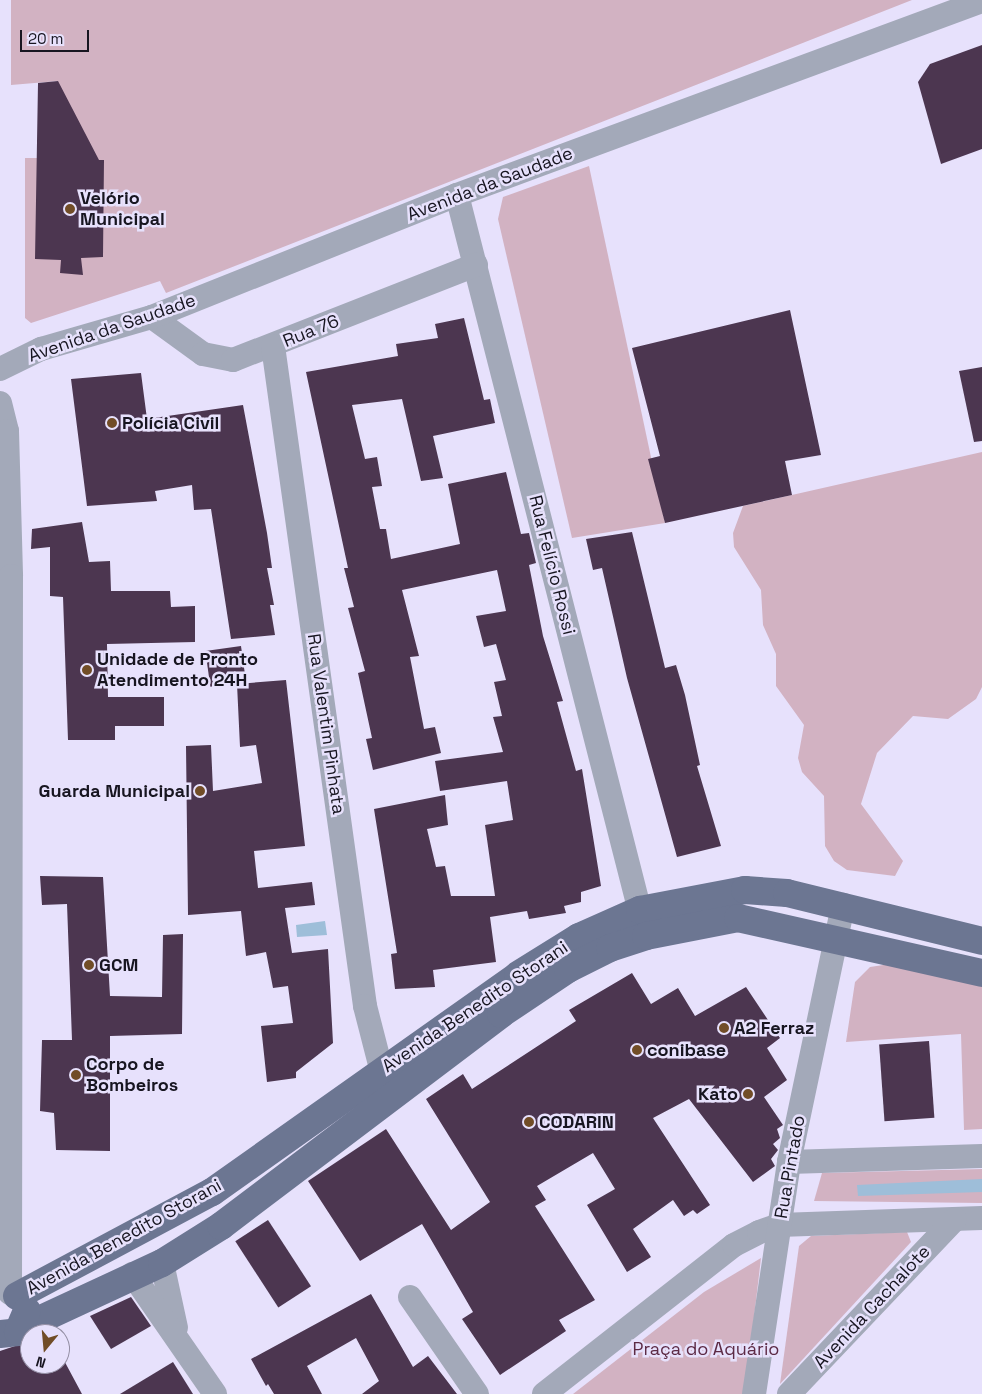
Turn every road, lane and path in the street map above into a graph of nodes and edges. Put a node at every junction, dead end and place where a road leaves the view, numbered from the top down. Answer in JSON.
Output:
{"nodes":[{"id":1,"x":982,"y":1,"type":"edge"},
{"id":2,"x":457,"y":195,"type":"junction"},
{"id":3,"x":476,"y":265,"type":"junction"},
{"id":4,"x":152,"y":317,"type":"junction"},
{"id":5,"x":273,"y":346,"type":"junction"},
{"id":6,"x":0,"y":369,"type":"edge"},
{"id":7,"x":0,"y":403,"type":"edge"},
{"id":8,"x":6,"y":576,"type":"edge"},
{"id":9,"x":843,"y":905,"type":"junction"},
{"id":10,"x":640,"y":910,"type":"junction"},
{"id":11,"x":646,"y":936,"type":"junction"},
{"id":12,"x":982,"y":940,"type":"edge"},
{"id":13,"x":834,"y":941,"type":"junction"},
{"id":14,"x":982,"y":973,"type":"edge"},
{"id":15,"x":379,"y":1071,"type":"junction"},
{"id":16,"x":390,"y":1099,"type":"junction"},
{"id":17,"x":982,"y":1156,"type":"edge"},
{"id":18,"x":789,"y":1162,"type":"junction"},
{"id":19,"x":982,"y":1218,"type":"edge"},
{"id":20,"x":955,"y":1219,"type":"junction"},
{"id":21,"x":779,"y":1226,"type":"junction"},
{"id":22,"x":162,"y":1263,"type":"junction"},
{"id":23,"x":132,"y":1274,"type":"junction"},
{"id":24,"x":9,"y":1294,"type":"edge"},
{"id":25,"x":410,"y":1298,"type":"dead end"},
{"id":26,"x":7,"y":1333,"type":"edge"},
{"id":27,"x":177,"y":1335,"type":"junction"},
{"id":28,"x":215,"y":1394,"type":"edge"},
{"id":29,"x":477,"y":1394,"type":"edge"},
{"id":30,"x":544,"y":1394,"type":"edge"},
{"id":31,"x":754,"y":1394,"type":"edge"},
{"id":32,"x":789,"y":1394,"type":"edge"}],
"edges":[{"from":1,"to":2,"type":"street","name":"Avenida da Saudade"},
{"from":2,"to":3,"type":"street","name":"Rua Felício Rossi"},
{"from":2,"to":4,"type":"street","name":"Avenida da Saudade"},
{"from":3,"to":5,"type":"street","name":"Rua 76"},
{"from":3,"to":10,"type":"street","name":"Rua Felício Rossi"},
{"from":4,"to":5,"type":"street","name":"Rua 76"},
{"from":4,"to":6,"type":"street","name":"Avenida da Saudade"},
{"from":5,"to":15,"type":"street","name":"Rua Valentim Pinhata"},
{"from":7,"to":8,"type":"street"},
{"from":8,"to":24,"type":"street"},
{"from":9,"to":10,"type":"main road","name":"Avenida Benedito Storani"},
{"from":9,"to":12,"type":"main road","name":"Avenida Benedito Storani"},
{"from":9,"to":13,"type":"street","name":"Rua Pintado"},
{"from":10,"to":11,"type":"street","name":"Rua Felício Rossi"},
{"from":10,"to":15,"type":"main road","name":"Avenida Benedito Storani"},
{"from":11,"to":13,"type":"main road","name":"Avenida Benedito Storani"},
{"from":11,"to":16,"type":"main road","name":"Avenida Benedito Storani"},
{"from":13,"to":14,"type":"main road","name":"Avenida Benedito Storani"},
{"from":13,"to":18,"type":"street","name":"Rua Pintado"},
{"from":15,"to":16,"type":"street","name":"Rua Valentim Pinhata"},
{"from":15,"to":24,"type":"main road","name":"Avenida Benedito Storani"},
{"from":16,"to":22,"type":"main road","name":"Avenida Benedito Storani"},
{"from":17,"to":18,"type":"street"},
{"from":18,"to":21,"type":"street","name":"Rua Pintado"},
{"from":19,"to":20,"type":"street","name":"Avenida Cachalote"},
{"from":20,"to":21,"type":"street","name":"Avenida Cachalote"},
{"from":20,"to":32,"type":"street","name":"Avenida Cachalote"},
{"from":21,"to":30,"type":"street","name":"Avenida Cachalote"},
{"from":21,"to":31,"type":"street","name":"Rua Pintado"},
{"from":22,"to":23,"type":"main road","name":"Avenida Benedito Storani"},
{"from":22,"to":27,"type":"street"},
{"from":23,"to":26,"type":"main road","name":"Avenida Benedito Storani"},
{"from":23,"to":27,"type":"street"},
{"from":24,"to":26,"type":"main road"},
{"from":25,"to":29,"type":"street"},
{"from":27,"to":28,"type":"street"}]}
